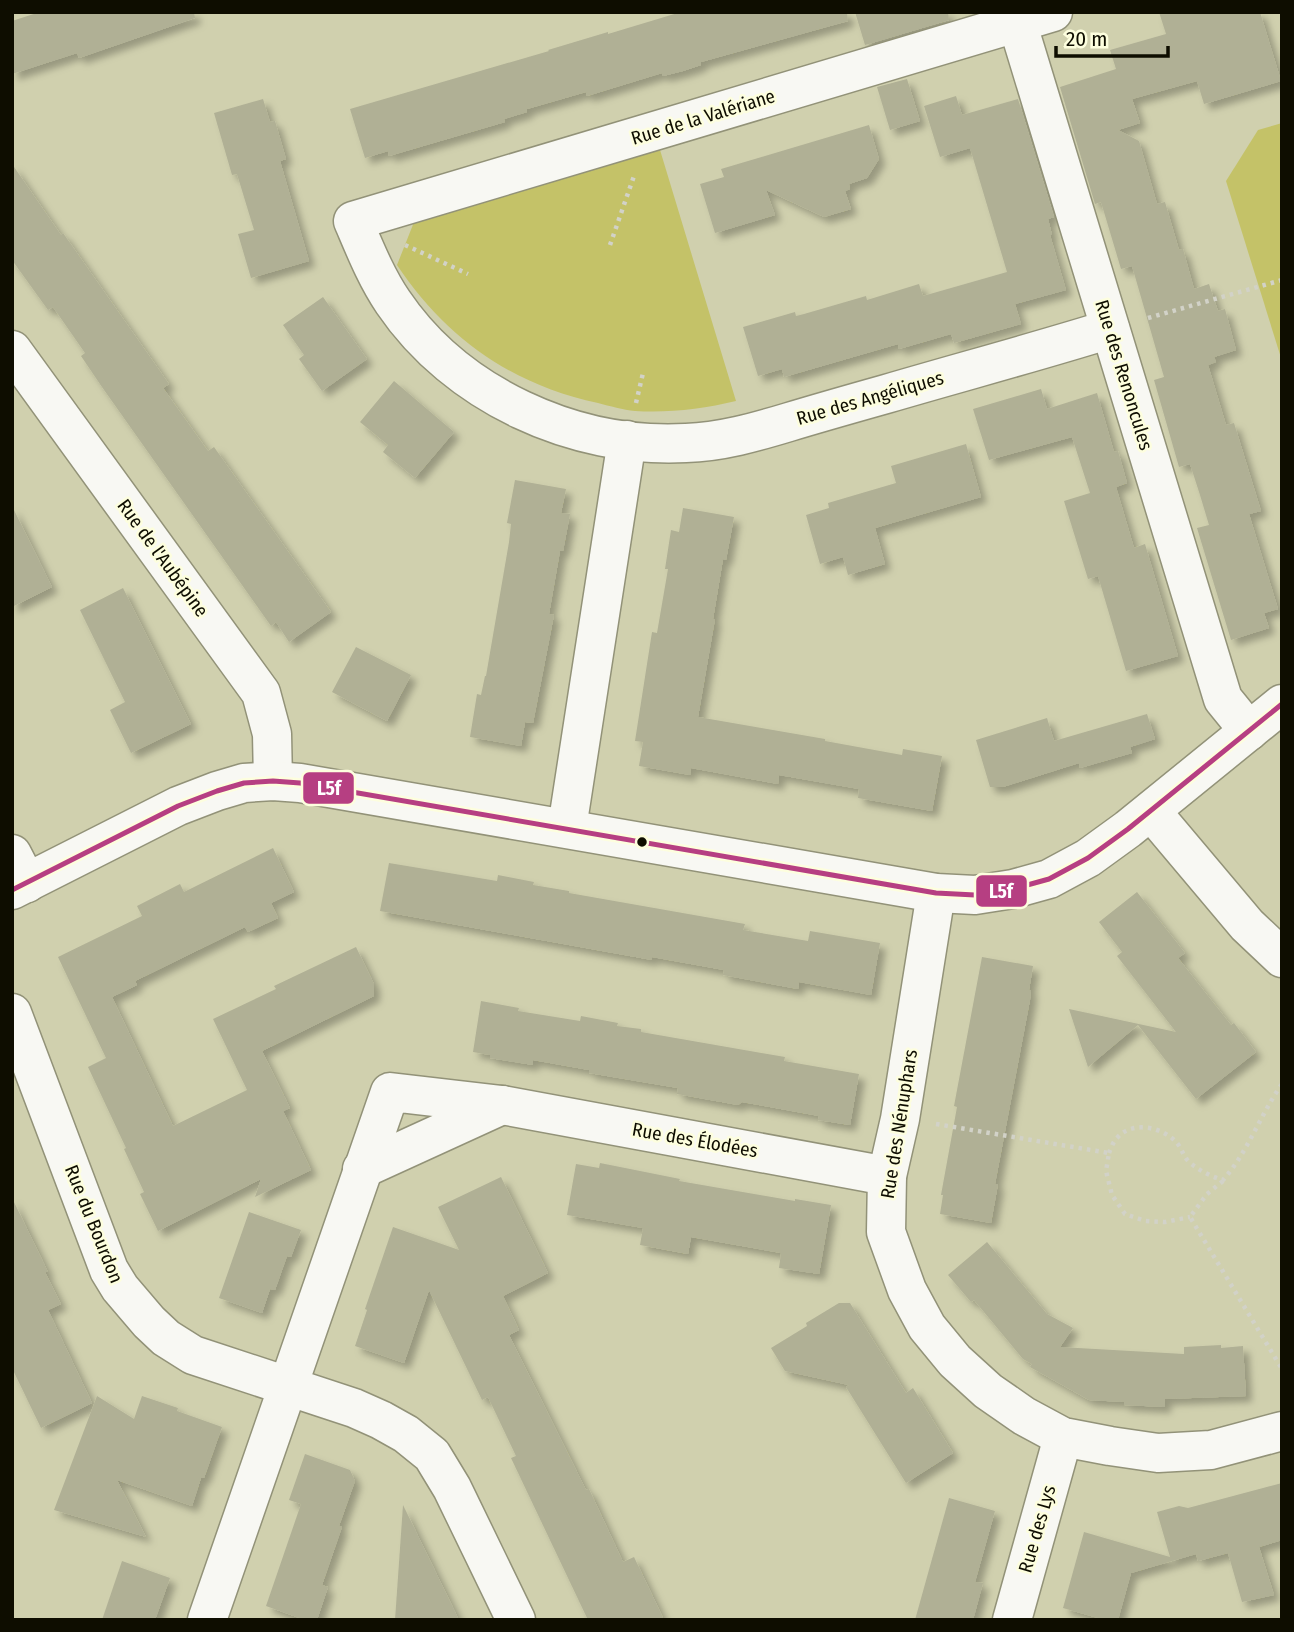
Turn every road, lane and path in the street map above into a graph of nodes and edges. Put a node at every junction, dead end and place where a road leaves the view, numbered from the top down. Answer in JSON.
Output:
{"nodes":[{"id":1,"x":1028,"y":16,"type":"edge"},
{"id":2,"x":646,"y":134,"type":"junction"},
{"id":3,"x":354,"y":221,"type":"junction"},
{"id":4,"x":610,"y":245,"type":"dead end"},
{"id":5,"x":468,"y":274,"type":"dead end"},
{"id":6,"x":1282,"y":280,"type":"edge"},
{"id":7,"x":1110,"y":328,"type":"junction"},
{"id":8,"x":12,"y":350,"type":"edge"},
{"id":9,"x":627,"y":440,"type":"junction"},
{"id":10,"x":1282,"y":704,"type":"edge"},
{"id":11,"x":1249,"y":731,"type":"junction"},
{"id":12,"x":274,"y":781,"type":"junction"},
{"id":13,"x":1151,"y":811,"type":"junction"},
{"id":14,"x":567,"y":828,"type":"junction"},
{"id":15,"x":17,"y":875,"type":"edge"},
{"id":16,"x":936,"y":893,"type":"junction"},
{"id":17,"x":1282,"y":958,"type":"edge"},
{"id":18,"x":12,"y":1013,"type":"edge"},
{"id":19,"x":1282,"y":1084,"type":"edge"},
{"id":20,"x":502,"y":1105,"type":"junction"},
{"id":21,"x":900,"y":1119,"type":"junction"},
{"id":22,"x":1109,"y":1153,"type":"junction"},
{"id":23,"x":362,"y":1169,"type":"junction"},
{"id":24,"x":887,"y":1176,"type":"junction"},
{"id":25,"x":1223,"y":1180,"type":"junction"},
{"id":26,"x":1190,"y":1217,"type":"junction"},
{"id":27,"x":1282,"y":1369,"type":"edge"},
{"id":28,"x":286,"y":1387,"type":"junction"},
{"id":29,"x":1282,"y":1431,"type":"edge"},
{"id":30,"x":1063,"y":1437,"type":"junction"},
{"id":31,"x":207,"y":1620,"type":"edge"},
{"id":32,"x":516,"y":1620,"type":"edge"},
{"id":33,"x":1012,"y":1620,"type":"edge"}],
"edges":[{"from":1,"to":2,"type":"street","name":"Rue de la Valériane"},
{"from":1,"to":7,"type":"street","name":"Rue des Renoncules"},
{"from":2,"to":3,"type":"street","name":"Rue de la Valériane"},
{"from":2,"to":4,"type":"path"},
{"from":3,"to":5,"type":"path"},
{"from":3,"to":9,"type":"street","name":"Rue des Angéliques"},
{"from":6,"to":7,"type":"path"},
{"from":7,"to":9,"type":"street","name":"Rue des Angéliques"},
{"from":7,"to":11,"type":"street","name":"Rue des Renoncules"},
{"from":8,"to":12,"type":"street","name":"Rue de l'Aubépine"},
{"from":9,"to":14,"type":"street"},
{"from":10,"to":11,"type":"street"},
{"from":11,"to":13,"type":"street"},
{"from":12,"to":14,"type":"street"},
{"from":12,"to":15,"type":"street"},
{"from":13,"to":16,"type":"street"},
{"from":13,"to":17,"type":"street"},
{"from":14,"to":16,"type":"street"},
{"from":16,"to":21,"type":"street","name":"Rue des Nénuphars"},
{"from":18,"to":28,"type":"street","name":"Rue du Bourdon"},
{"from":19,"to":25,"type":"path"},
{"from":20,"to":23,"type":"street"},
{"from":20,"to":23,"type":"street","name":"Rue des Élodées"},
{"from":20,"to":24,"type":"street","name":"Rue des Élodées"},
{"from":21,"to":22,"type":"path"},
{"from":21,"to":24,"type":"street","name":"Rue des Nénuphars"},
{"from":22,"to":25,"type":"path"},
{"from":22,"to":26,"type":"path"},
{"from":23,"to":28,"type":"street","name":"Rue des Élodées"},
{"from":24,"to":30,"type":"street","name":"Rue des Nénuphars"},
{"from":25,"to":26,"type":"path"},
{"from":26,"to":27,"type":"path"},
{"from":28,"to":31,"type":"street"},
{"from":28,"to":32,"type":"street","name":"Rue du Bourdon"},
{"from":29,"to":30,"type":"street","name":"Rue des Nénuphars"},
{"from":30,"to":33,"type":"street","name":"Rue des Lys"}]}
